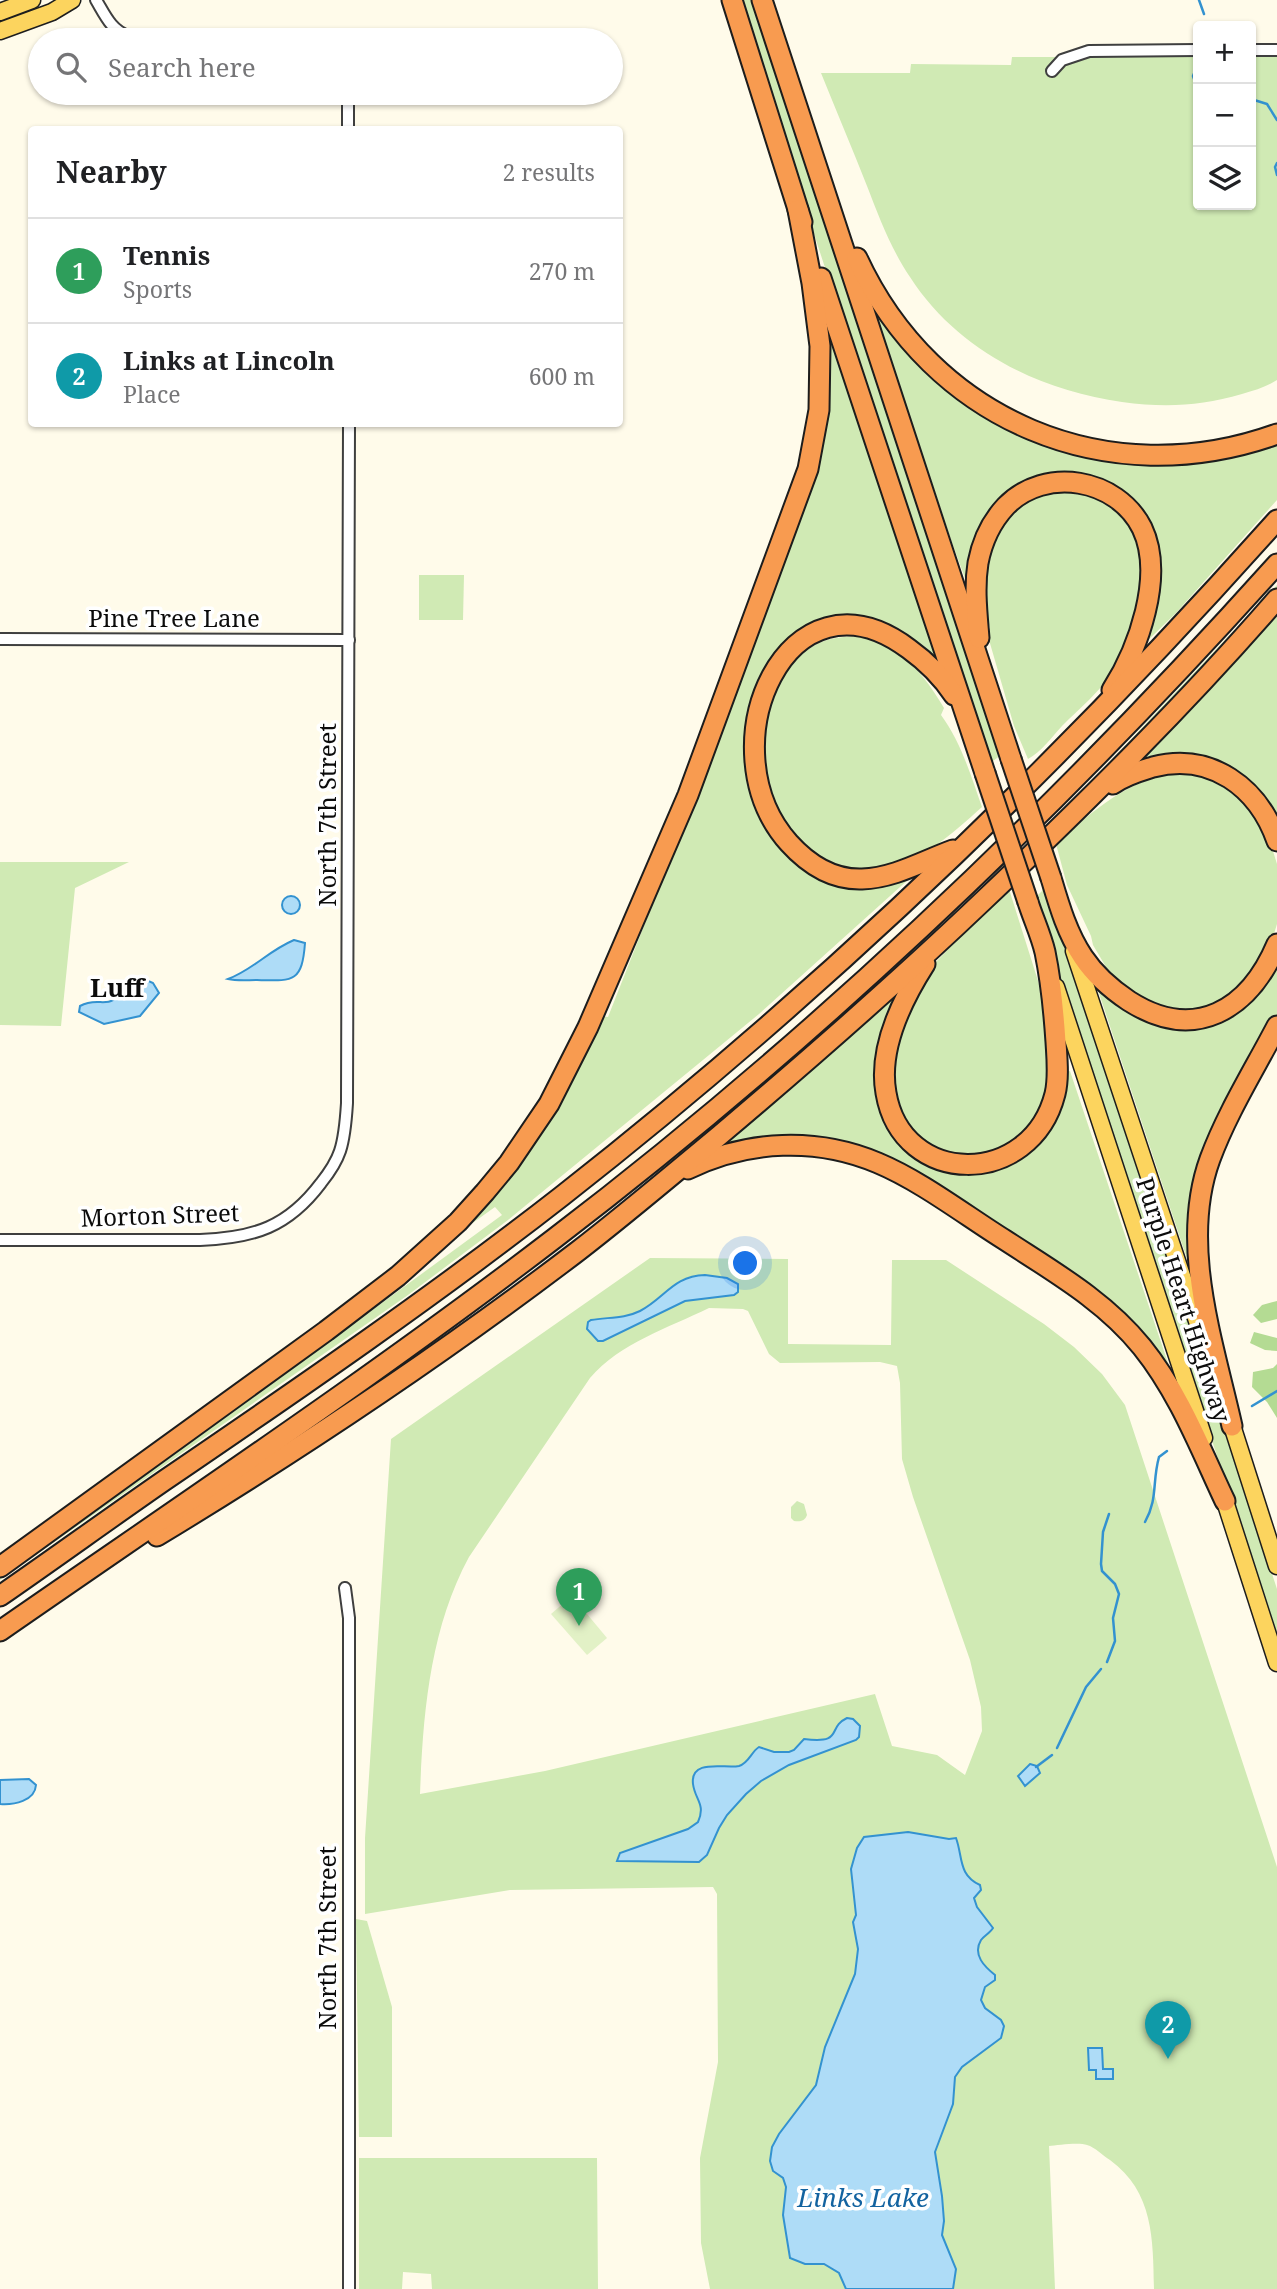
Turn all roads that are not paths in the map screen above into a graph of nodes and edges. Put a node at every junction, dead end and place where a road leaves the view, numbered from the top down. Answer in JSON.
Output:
{"nodes":[{"id":1,"x":32,"y":0,"type":"edge"},
{"id":2,"x":72,"y":0,"type":"edge"},
{"id":3,"x":96,"y":0,"type":"edge"},
{"id":4,"x":719,"y":0,"type":"edge"},
{"id":5,"x":732,"y":0,"type":"edge"},
{"id":6,"x":762,"y":0,"type":"edge"},
{"id":7,"x":777,"y":0,"type":"edge"},
{"id":8,"x":0,"y":12,"type":"edge"},
{"id":9,"x":114,"y":28,"type":"edge"},
{"id":10,"x":0,"y":31,"type":"edge"},
{"id":11,"x":1193,"y":50,"type":"edge"},
{"id":12,"x":1256,"y":50,"type":"edge"},
{"id":13,"x":1277,"y":50,"type":"edge"},
{"id":14,"x":1052,"y":71,"type":"dead end"},
{"id":15,"x":759,"y":89,"type":"junction"},
{"id":16,"x":792,"y":93,"type":"junction"},
{"id":17,"x":348,"y":105,"type":"edge"},
{"id":18,"x":348,"y":126,"type":"edge"},
{"id":19,"x":827,"y":199,"type":"junction"},
{"id":20,"x":798,"y":210,"type":"junction"},
{"id":21,"x":348,"y":427,"type":"edge"},
{"id":22,"x":1277,"y":434,"type":"edge"},
{"id":23,"x":1277,"y":520,"type":"edge"},
{"id":24,"x":1277,"y":564,"type":"edge"},
{"id":25,"x":1277,"y":599,"type":"edge"},
{"id":26,"x":0,"y":639,"type":"edge"},
{"id":27,"x":349,"y":640,"type":"junction"},
{"id":28,"x":992,"y":704,"type":"junction"},
{"id":29,"x":967,"y":719,"type":"junction"},
{"id":30,"x":1076,"y":736,"type":"junction"},
{"id":31,"x":1084,"y":805,"type":"junction"},
{"id":32,"x":1277,"y":841,"type":"edge"},
{"id":33,"x":961,"y":848,"type":"junction"},
{"id":34,"x":1065,"y":922,"type":"junction"},
{"id":35,"x":947,"y":935,"type":"junction"},
{"id":36,"x":1277,"y":944,"type":"edge"},
{"id":37,"x":1044,"y":951,"type":"junction"},
{"id":38,"x":1277,"y":1026,"type":"edge"},
{"id":39,"x":668,"y":1178,"type":"junction"},
{"id":40,"x":310,"y":1198,"type":"joint"},
{"id":41,"x":0,"y":1240,"type":"edge"},
{"id":42,"x":1232,"y":1426,"type":"junction"},
{"id":43,"x":1224,"y":1501,"type":"junction"},
{"id":44,"x":1277,"y":1566,"type":"edge"},
{"id":45,"x":0,"y":1567,"type":"edge"},
{"id":46,"x":345,"y":1588,"type":"dead end"},
{"id":47,"x":0,"y":1596,"type":"edge"},
{"id":48,"x":0,"y":1631,"type":"edge"},
{"id":49,"x":1277,"y":1663,"type":"edge"},
{"id":50,"x":349,"y":2289,"type":"edge"}],
"edges":[{"from":1,"to":8,"type":"main road"},
{"from":2,"to":10,"type":"main road"},
{"from":3,"to":9,"type":"street"},
{"from":4,"to":15,"type":"highway"},
{"from":5,"to":15,"type":"highway"},
{"from":6,"to":16,"type":"highway"},
{"from":7,"to":16,"type":"highway"},
{"from":11,"to":14,"type":"street"},
{"from":12,"to":13,"type":"street"},
{"from":15,"to":20,"type":"highway"},
{"from":16,"to":19,"type":"highway"},
{"from":17,"to":18,"type":"street"},
{"from":19,"to":22,"type":"highway"},
{"from":19,"to":28,"type":"highway"},
{"from":20,"to":29,"type":"highway"},
{"from":20,"to":45,"type":"highway"},
{"from":21,"to":27,"type":"street","name":"North 7th Street"},
{"from":23,"to":30,"type":"highway"},
{"from":24,"to":48,"type":"highway"},
{"from":25,"to":31,"type":"highway"},
{"from":26,"to":27,"type":"street","name":"Pine Tree Lane"},
{"from":27,"to":40,"type":"street","name":"North 7th Street"},
{"from":28,"to":30,"type":"highway"},
{"from":28,"to":34,"type":"highway","bridge":true},
{"from":29,"to":33,"type":"highway"},
{"from":29,"to":37,"type":"highway","bridge":true},
{"from":30,"to":33,"type":"highway"},
{"from":31,"to":32,"type":"highway"},
{"from":31,"to":35,"type":"highway"},
{"from":33,"to":47,"type":"highway"},
{"from":34,"to":36,"type":"highway"},
{"from":34,"to":42,"type":"main road","name":"Purple Heart Highway"},
{"from":35,"to":37,"type":"highway"},
{"from":35,"to":39,"type":"highway"},
{"from":37,"to":43,"type":"main road","name":"Purple Heart Highway"},
{"from":38,"to":42,"type":"highway"},
{"from":39,"to":43,"type":"highway"},
{"from":39,"to":48,"type":"highway"},
{"from":40,"to":41,"type":"street","name":"Morton Street"},
{"from":42,"to":44,"type":"main road","name":"Purple Heart Highway"},
{"from":43,"to":49,"type":"main road","name":"Purple Heart Highway"},
{"from":46,"to":50,"type":"street","name":"North 7th Street"}]}
